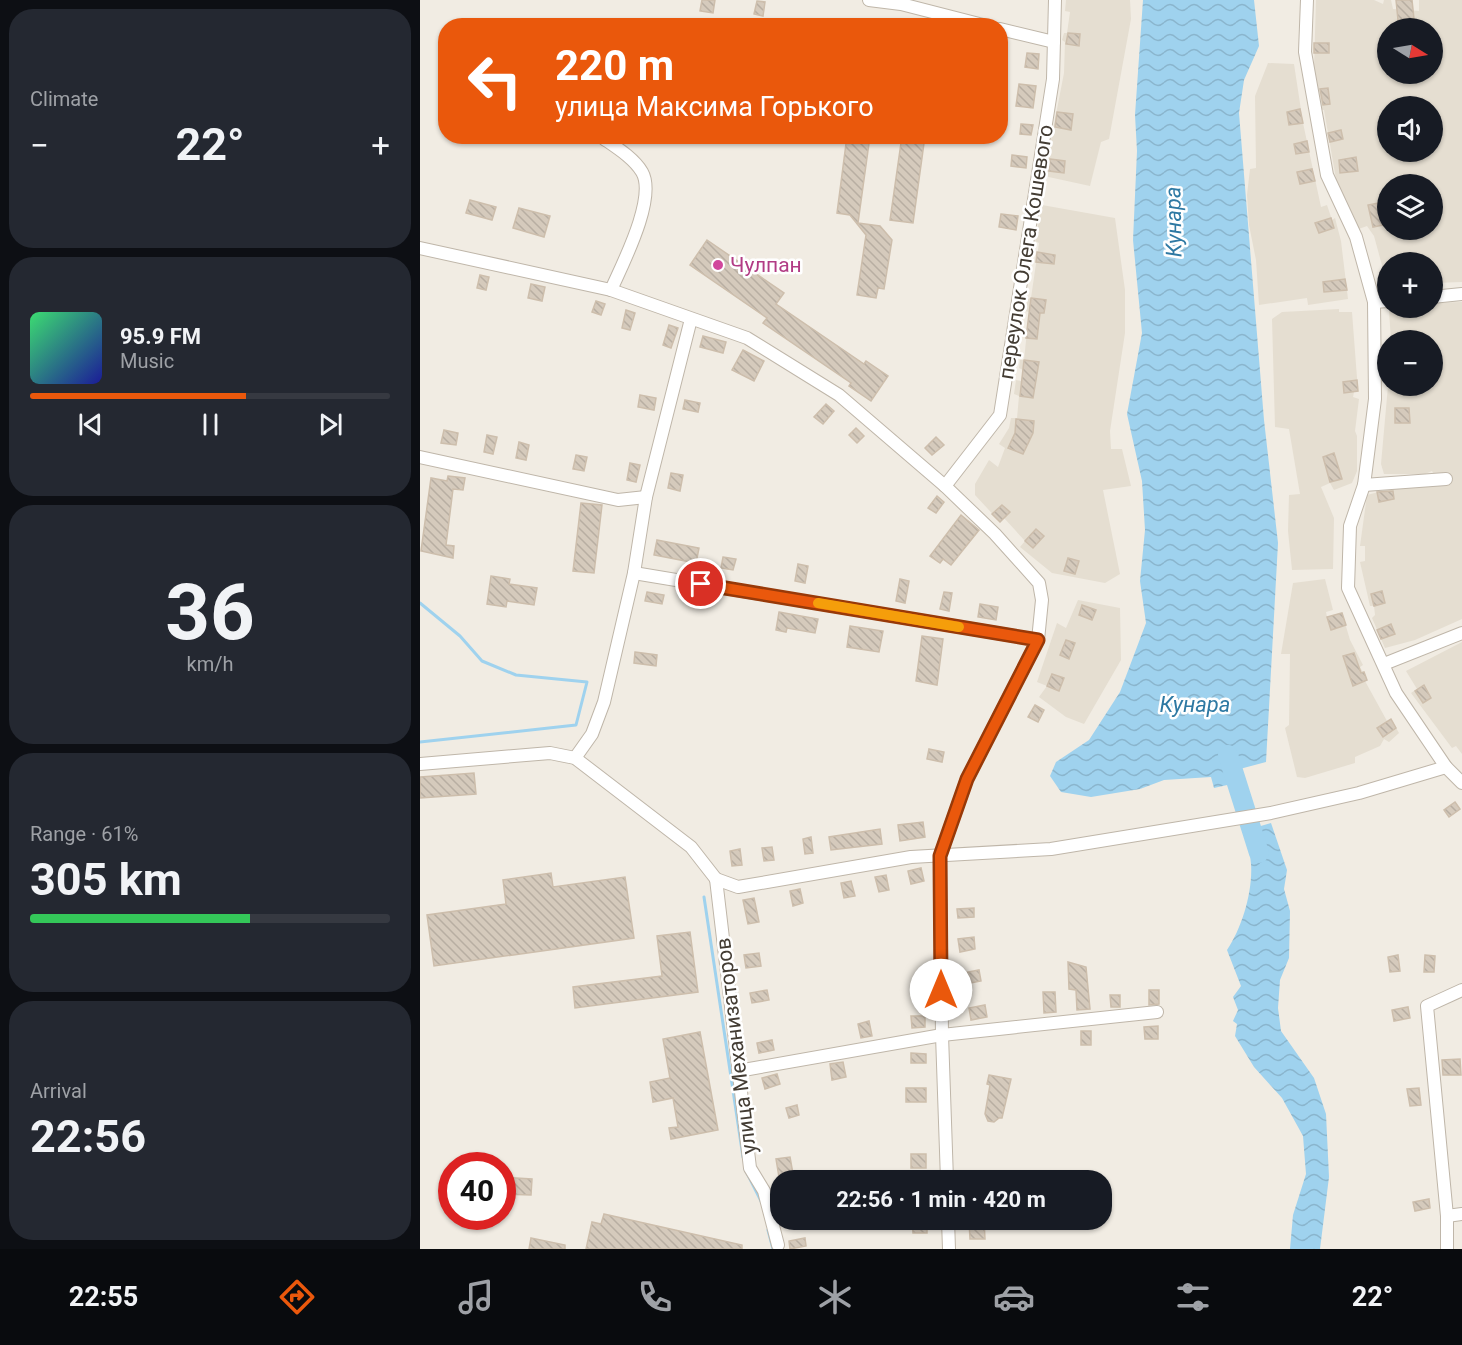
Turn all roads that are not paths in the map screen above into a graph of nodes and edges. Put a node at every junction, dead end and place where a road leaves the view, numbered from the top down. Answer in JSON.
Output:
{"nodes":[{"id":1,"x":869,"y":0,"type":"edge"},
{"id":2,"x":1055,"y":0,"type":"edge"},
{"id":3,"x":1307,"y":0,"type":"edge"},
{"id":4,"x":956,"y":18,"type":"edge"},
{"id":5,"x":1008,"y":31,"type":"edge"},
{"id":6,"x":1054,"y":42,"type":"junction"},
{"id":7,"x":612,"y":144,"type":"edge"},
{"id":8,"x":420,"y":248,"type":"edge"},
{"id":9,"x":611,"y":290,"type":"junction"},
{"id":10,"x":1462,"y":294,"type":"edge"},
{"id":11,"x":1443,"y":296,"type":"edge"},
{"id":12,"x":1374,"y":302,"type":"junction"},
{"id":13,"x":1377,"y":302,"type":"edge"},
{"id":14,"x":691,"y":319,"type":"junction"},
{"id":15,"x":420,"y":457,"type":"edge"},
{"id":16,"x":1446,"y":479,"type":"dead end"},
{"id":17,"x":1364,"y":485,"type":"junction"},
{"id":18,"x":945,"y":486,"type":"junction"},
{"id":19,"x":646,"y":497,"type":"junction"},
{"id":20,"x":634,"y":573,"type":"junction"},
{"id":21,"x":1462,"y":633,"type":"edge"},
{"id":22,"x":1038,"y":640,"type":"junction"},
{"id":23,"x":1384,"y":664,"type":"junction"},
{"id":24,"x":575,"y":758,"type":"junction"},
{"id":25,"x":420,"y":764,"type":"edge"},
{"id":26,"x":1446,"y":767,"type":"junction"},
{"id":27,"x":1462,"y":783,"type":"edge"},
{"id":28,"x":940,"y":856,"type":"junction"},
{"id":29,"x":716,"y":879,"type":"junction"},
{"id":30,"x":1462,"y":990,"type":"edge"},
{"id":31,"x":1157,"y":1012,"type":"dead end"},
{"id":32,"x":942,"y":1035,"type":"junction"},
{"id":33,"x":738,"y":1071,"type":"junction"},
{"id":34,"x":946,"y":1170,"type":"edge"},
{"id":35,"x":1462,"y":1214,"type":"edge"},
{"id":36,"x":1447,"y":1216,"type":"junction"},
{"id":37,"x":948,"y":1230,"type":"edge"},
{"id":38,"x":778,"y":1245,"type":"dead end"},
{"id":39,"x":949,"y":1249,"type":"edge"},
{"id":40,"x":1447,"y":1249,"type":"edge"}],
"edges":[{"from":1,"to":4,"type":"street"},
{"from":2,"to":6,"type":"street","name":"переулок Олега Кошевого"},
{"from":3,"to":12,"type":"street"},
{"from":5,"to":6,"type":"street"},
{"from":6,"to":18,"type":"street","name":"переулок Олега Кошевого"},
{"from":7,"to":9,"type":"street"},
{"from":8,"to":9,"type":"street"},
{"from":9,"to":14,"type":"street"},
{"from":10,"to":11,"type":"street"},
{"from":12,"to":13,"type":"street"},
{"from":12,"to":17,"type":"street"},
{"from":14,"to":18,"type":"street"},
{"from":14,"to":19,"type":"street"},
{"from":15,"to":19,"type":"street"},
{"from":16,"to":17,"type":"street"},
{"from":17,"to":23,"type":"street"},
{"from":18,"to":22,"type":"street"},
{"from":19,"to":20,"type":"street"},
{"from":20,"to":22,"type":"street"},
{"from":20,"to":24,"type":"street"},
{"from":21,"to":23,"type":"street"},
{"from":22,"to":28,"type":"street"},
{"from":23,"to":26,"type":"street"},
{"from":24,"to":25,"type":"street"},
{"from":24,"to":29,"type":"street"},
{"from":26,"to":27,"type":"street"},
{"from":26,"to":28,"type":"street"},
{"from":28,"to":29,"type":"street"},
{"from":28,"to":32,"type":"street"},
{"from":29,"to":33,"type":"street","name":"улица Механизаторов"},
{"from":30,"to":36,"type":"street"},
{"from":31,"to":32,"type":"street"},
{"from":32,"to":33,"type":"street"},
{"from":32,"to":34,"type":"street"},
{"from":33,"to":38,"type":"street","name":"улица Механизаторов"},
{"from":35,"to":36,"type":"street"},
{"from":36,"to":40,"type":"street"},
{"from":37,"to":39,"type":"street"}]}
